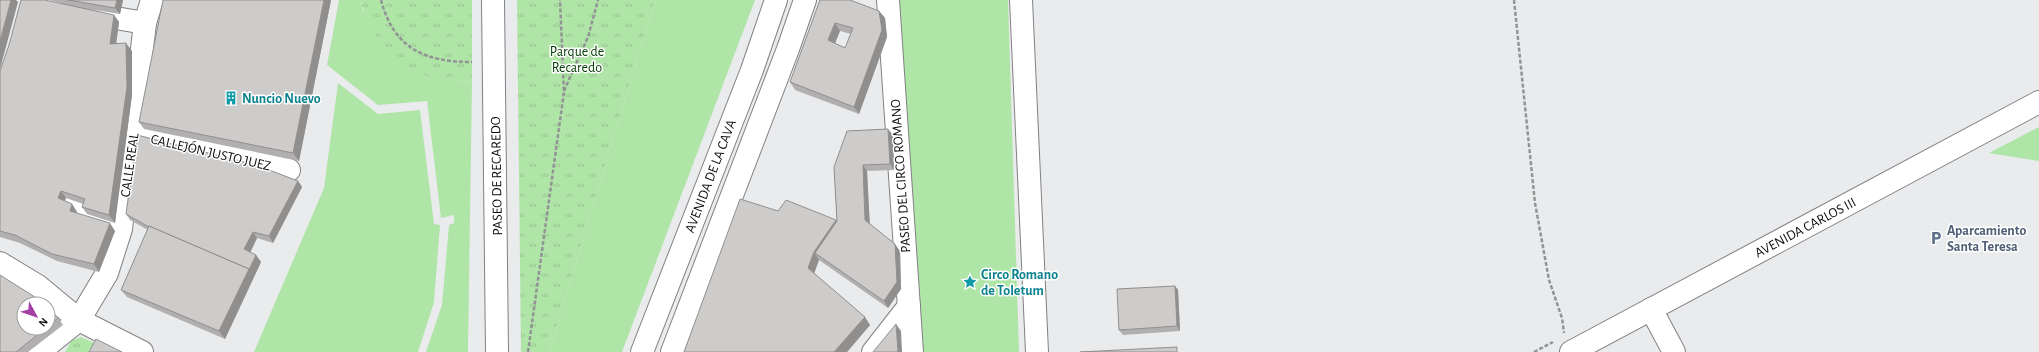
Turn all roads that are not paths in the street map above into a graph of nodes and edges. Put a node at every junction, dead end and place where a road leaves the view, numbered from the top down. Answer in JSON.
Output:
{"nodes":[{"id":1,"x":39,"y":0,"type":"edge"},
{"id":2,"x":152,"y":0,"type":"edge"},
{"id":3,"x":493,"y":0,"type":"edge"},
{"id":4,"x":776,"y":0,"type":"edge"},
{"id":5,"x":805,"y":0,"type":"edge"},
{"id":6,"x":888,"y":0,"type":"edge"},
{"id":7,"x":1021,"y":0,"type":"edge"},
{"id":8,"x":144,"y":23,"type":"junction"},
{"id":9,"x":2039,"y":102,"type":"edge"},
{"id":10,"x":133,"y":134,"type":"junction"},
{"id":11,"x":289,"y":170,"type":"dead end"},
{"id":12,"x":68,"y":203,"type":"edge"},
{"id":13,"x":121,"y":229,"type":"junction"},
{"id":14,"x":0,"y":263,"type":"edge"},
{"id":15,"x":909,"y":306,"type":"junction"},
{"id":16,"x":1651,"y":309,"type":"junction"},
{"id":17,"x":78,"y":320,"type":"junction"},
{"id":18,"x":1572,"y":351,"type":"edge"},
{"id":19,"x":40,"y":352,"type":"edge"},
{"id":20,"x":142,"y":352,"type":"edge"},
{"id":21,"x":497,"y":352,"type":"edge"},
{"id":22,"x":642,"y":352,"type":"edge"},
{"id":23,"x":672,"y":352,"type":"edge"},
{"id":24,"x":873,"y":352,"type":"edge"},
{"id":25,"x":912,"y":352,"type":"edge"},
{"id":26,"x":1037,"y":352,"type":"edge"},
{"id":27,"x":1674,"y":352,"type":"edge"}],
"edges":[{"from":1,"to":8,"type":"street"},
{"from":2,"to":8,"type":"street","name":"CALLE REAL"},
{"from":3,"to":21,"type":"street","name":"PASEO DE RECAREDO"},
{"from":4,"to":22,"type":"street","name":"AVENIDA DE LA CAVA"},
{"from":5,"to":23,"type":"street","name":"AVENIDA DE LA CAVA"},
{"from":6,"to":15,"type":"street","name":"PASEO DEL CIRCO ROMANO"},
{"from":7,"to":26,"type":"street"},
{"from":8,"to":10,"type":"street","name":"CALLE REAL"},
{"from":9,"to":16,"type":"street","name":"AVENIDA CARLOS III"},
{"from":10,"to":11,"type":"street","name":"CALLEJÓN JUSTO JUEZ"},
{"from":10,"to":13,"type":"street","name":"CALLE REAL"},
{"from":12,"to":13,"type":"street"},
{"from":13,"to":17,"type":"street","name":"CALLE REAL"},
{"from":14,"to":17,"type":"street"},
{"from":15,"to":24,"type":"street"},
{"from":15,"to":25,"type":"street","name":"PASEO DEL CIRCO ROMANO"},
{"from":16,"to":18,"type":"street","name":"AVENIDA CARLOS III"},
{"from":16,"to":27,"type":"street"},
{"from":17,"to":19,"type":"street","name":"CALLE REAL"},
{"from":17,"to":20,"type":"street"}]}
